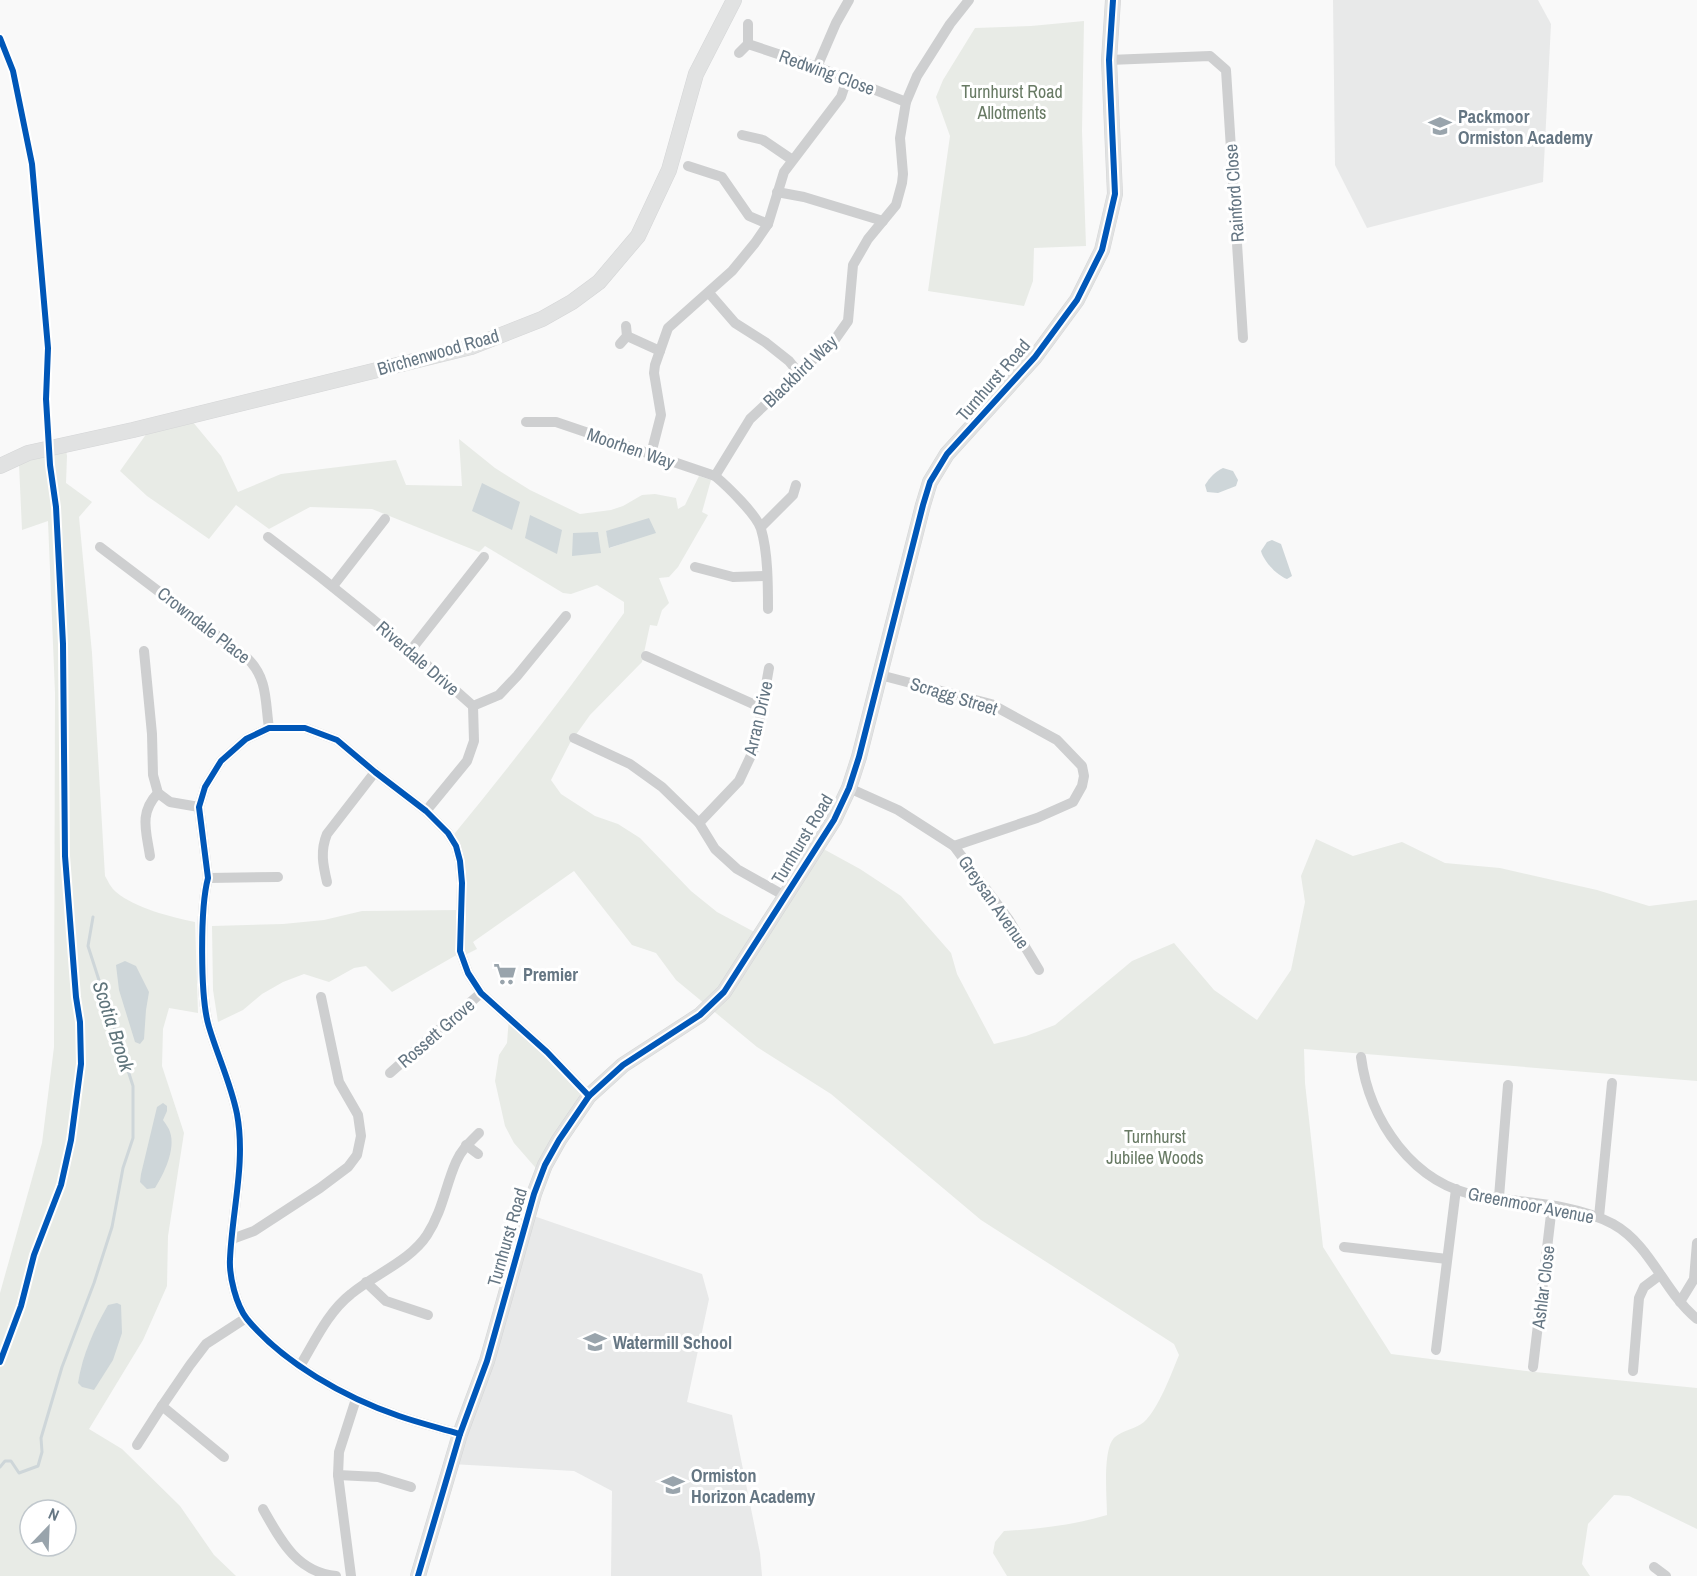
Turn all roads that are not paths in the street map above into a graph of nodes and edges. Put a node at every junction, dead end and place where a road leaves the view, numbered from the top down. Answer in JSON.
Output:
{"nodes":[{"id":1,"x":734,"y":0,"type":"edge"},
{"id":2,"x":849,"y":0,"type":"edge"},
{"id":3,"x":969,"y":0,"type":"edge"},
{"id":4,"x":1113,"y":0,"type":"edge"},
{"id":5,"x":748,"y":24,"type":"dead end"},
{"id":6,"x":748,"y":44,"type":"junction"},
{"id":7,"x":739,"y":53,"type":"dead end"},
{"id":8,"x":1109,"y":60,"type":"junction"},
{"id":9,"x":817,"y":67,"type":"junction"},
{"id":10,"x":847,"y":79,"type":"junction"},
{"id":11,"x":906,"y":102,"type":"junction"},
{"id":12,"x":742,"y":135,"type":"dead end"},
{"id":13,"x":791,"y":159,"type":"junction"},
{"id":14,"x":688,"y":166,"type":"dead end"},
{"id":15,"x":777,"y":192,"type":"junction"},
{"id":16,"x":883,"y":221,"type":"junction"},
{"id":17,"x":768,"y":224,"type":"junction"},
{"id":18,"x":708,"y":293,"type":"junction"},
{"id":19,"x":624,"y":335,"type":"dead end"},
{"id":20,"x":1244,"y":338,"type":"dead end"},
{"id":21,"x":660,"y":351,"type":"junction"},
{"id":22,"x":798,"y":372,"type":"junction"},
{"id":23,"x":548,"y":410,"type":"dead end"},
{"id":24,"x":526,"y":422,"type":"dead end"},
{"id":25,"x":547,"y":422,"type":"junction"},
{"id":26,"x":651,"y":454,"type":"junction"},
{"id":27,"x":0,"y":466,"type":"edge"},
{"id":28,"x":715,"y":476,"type":"junction"},
{"id":29,"x":804,"y":500,"type":"dead end"},
{"id":30,"x":386,"y":519,"type":"dead end"},
{"id":31,"x":761,"y":527,"type":"junction"},
{"id":32,"x":268,"y":537,"type":"dead end"},
{"id":33,"x":100,"y":547,"type":"dead end"},
{"id":34,"x":484,"y":557,"type":"dead end"},
{"id":35,"x":695,"y":567,"type":"dead end"},
{"id":36,"x":767,"y":576,"type":"junction"},
{"id":37,"x":333,"y":586,"type":"junction"},
{"id":38,"x":768,"y":609,"type":"dead end"},
{"id":39,"x":566,"y":615,"type":"dead end"},
{"id":40,"x":411,"y":650,"type":"junction"},
{"id":41,"x":144,"y":651,"type":"dead end"},
{"id":42,"x":646,"y":656,"type":"dead end"},
{"id":43,"x":769,"y":668,"type":"dead end"},
{"id":44,"x":880,"y":675,"type":"junction"},
{"id":45,"x":473,"y":706,"type":"junction"},
{"id":46,"x":762,"y":708,"type":"junction"},
{"id":47,"x":269,"y":728,"type":"junction"},
{"id":48,"x":574,"y":738,"type":"dead end"},
{"id":49,"x":375,"y":772,"type":"junction"},
{"id":50,"x":849,"y":788,"type":"junction"},
{"id":51,"x":158,"y":793,"type":"junction"},
{"id":52,"x":199,"y":807,"type":"junction"},
{"id":53,"x":426,"y":811,"type":"junction"},
{"id":54,"x":699,"y":823,"type":"junction"},
{"id":55,"x":954,"y":846,"type":"junction"},
{"id":56,"x":150,"y":855,"type":"dead end"},
{"id":57,"x":278,"y":877,"type":"dead end"},
{"id":58,"x":208,"y":878,"type":"junction"},
{"id":59,"x":327,"y":882,"type":"dead end"},
{"id":60,"x":785,"y":896,"type":"junction"},
{"id":61,"x":1039,"y":970,"type":"dead end"},
{"id":62,"x":481,"y":993,"type":"junction"},
{"id":63,"x":321,"y":997,"type":"dead end"},
{"id":64,"x":1360,"y":1057,"type":"dead end"},
{"id":65,"x":390,"y":1073,"type":"dead end"},
{"id":66,"x":1612,"y":1083,"type":"dead end"},
{"id":67,"x":1495,"y":1095,"type":"dead end"},
{"id":68,"x":589,"y":1096,"type":"junction"},
{"id":69,"x":479,"y":1133,"type":"dead end"},
{"id":70,"x":466,"y":1145,"type":"junction"},
{"id":71,"x":478,"y":1154,"type":"dead end"},
{"id":72,"x":1456,"y":1189,"type":"junction"},
{"id":73,"x":1499,"y":1197,"type":"junction"},
{"id":74,"x":1552,"y":1206,"type":"junction"},
{"id":75,"x":1599,"y":1217,"type":"junction"},
{"id":76,"x":1361,"y":1237,"type":"dead end"},
{"id":77,"x":232,"y":1239,"type":"junction"},
{"id":78,"x":1697,"y":1243,"type":"edge"},
{"id":79,"x":1344,"y":1247,"type":"dead end"},
{"id":80,"x":1360,"y":1249,"type":"junction"},
{"id":81,"x":1447,"y":1259,"type":"junction"},
{"id":82,"x":1660,"y":1275,"type":"junction"},
{"id":83,"x":366,"y":1282,"type":"junction"},
{"id":84,"x":1680,"y":1302,"type":"junction"},
{"id":85,"x":428,"y":1315,"type":"dead end"},
{"id":86,"x":246,"y":1317,"type":"junction"},
{"id":87,"x":1697,"y":1319,"type":"edge"},
{"id":88,"x":1436,"y":1350,"type":"dead end"},
{"id":89,"x":300,"y":1366,"type":"junction"},
{"id":90,"x":1533,"y":1367,"type":"dead end"},
{"id":91,"x":1634,"y":1371,"type":"dead end"},
{"id":92,"x":356,"y":1398,"type":"junction"},
{"id":93,"x":162,"y":1406,"type":"junction"},
{"id":94,"x":460,"y":1434,"type":"junction"},
{"id":95,"x":136,"y":1444,"type":"dead end"},
{"id":96,"x":224,"y":1457,"type":"dead end"},
{"id":97,"x":338,"y":1475,"type":"junction"},
{"id":98,"x":411,"y":1487,"type":"dead end"},
{"id":99,"x":263,"y":1509,"type":"dead end"},
{"id":100,"x":1654,"y":1567,"type":"dead end"},
{"id":101,"x":336,"y":1576,"type":"edge"},
{"id":102,"x":351,"y":1576,"type":"edge"},
{"id":103,"x":418,"y":1576,"type":"edge"},
{"id":104,"x":1666,"y":1576,"type":"edge"}],
"edges":[{"from":1,"to":27,"type":"street","name":"Birchenwood Road"},
{"from":2,"to":9,"type":"street"},
{"from":3,"to":11,"type":"street","name":"Blackbird Way"},
{"from":4,"to":8,"type":"street","name":"Turnhurst Road"},
{"from":5,"to":6,"type":"street"},
{"from":6,"to":7,"type":"street"},
{"from":6,"to":9,"type":"street","name":"Redwing Close"},
{"from":8,"to":20,"type":"street","name":"Rainford Close"},
{"from":8,"to":44,"type":"street","name":"Turnhurst Road"},
{"from":9,"to":10,"type":"street","name":"Redwing Close"},
{"from":10,"to":11,"type":"street","name":"Redwing Close"},
{"from":10,"to":13,"type":"street"},
{"from":11,"to":16,"type":"street","name":"Blackbird Way"},
{"from":12,"to":13,"type":"street"},
{"from":13,"to":15,"type":"street"},
{"from":14,"to":17,"type":"street"},
{"from":15,"to":16,"type":"street"},
{"from":15,"to":17,"type":"street"},
{"from":16,"to":22,"type":"street","name":"Blackbird Way"},
{"from":17,"to":18,"type":"street"},
{"from":18,"to":21,"type":"street"},
{"from":18,"to":22,"type":"street"},
{"from":19,"to":21,"type":"street"},
{"from":21,"to":26,"type":"street"},
{"from":22,"to":28,"type":"street","name":"Blackbird Way"},
{"from":23,"to":25,"type":"street"},
{"from":24,"to":25,"type":"street","name":"Moorhen Way"},
{"from":25,"to":26,"type":"street","name":"Moorhen Way"},
{"from":26,"to":28,"type":"street","name":"Moorhen Way"},
{"from":28,"to":31,"type":"street"},
{"from":29,"to":31,"type":"street"},
{"from":30,"to":37,"type":"street"},
{"from":31,"to":36,"type":"street"},
{"from":32,"to":37,"type":"street","name":"Riverdale Drive"},
{"from":33,"to":47,"type":"street","name":"Crowndale Place"},
{"from":34,"to":40,"type":"street"},
{"from":35,"to":36,"type":"street"},
{"from":36,"to":38,"type":"street"},
{"from":37,"to":40,"type":"street","name":"Riverdale Drive"},
{"from":39,"to":45,"type":"street"},
{"from":40,"to":45,"type":"street","name":"Riverdale Drive"},
{"from":41,"to":51,"type":"street"},
{"from":42,"to":46,"type":"street"},
{"from":43,"to":46,"type":"street","name":"Arran Drive"},
{"from":44,"to":50,"type":"street","name":"Turnhurst Road"},
{"from":44,"to":55,"type":"street","name":"Scragg Street"},
{"from":45,"to":53,"type":"street","name":"Riverdale Drive"},
{"from":46,"to":54,"type":"street","name":"Arran Drive"},
{"from":47,"to":49,"type":"street"},
{"from":47,"to":52,"type":"street"},
{"from":48,"to":54,"type":"street"},
{"from":49,"to":53,"type":"street"},
{"from":49,"to":59,"type":"street"},
{"from":50,"to":55,"type":"street","name":"Greysan Avenue"},
{"from":50,"to":60,"type":"street","name":"Turnhurst Road"},
{"from":51,"to":52,"type":"street"},
{"from":51,"to":56,"type":"street"},
{"from":52,"to":58,"type":"street"},
{"from":53,"to":62,"type":"street"},
{"from":54,"to":60,"type":"street"},
{"from":55,"to":61,"type":"street","name":"Greysan Avenue"},
{"from":57,"to":58,"type":"street"},
{"from":58,"to":77,"type":"street"},
{"from":60,"to":68,"type":"street","name":"Turnhurst Road"},
{"from":62,"to":65,"type":"street","name":"Rossett Grove"},
{"from":62,"to":68,"type":"street"},
{"from":63,"to":77,"type":"street"},
{"from":64,"to":72,"type":"street","name":"Greenmoor Avenue"},
{"from":66,"to":75,"type":"street"},
{"from":67,"to":73,"type":"street"},
{"from":68,"to":94,"type":"street","name":"Turnhurst Road"},
{"from":69,"to":70,"type":"street"},
{"from":70,"to":71,"type":"street"},
{"from":70,"to":83,"type":"street"},
{"from":72,"to":73,"type":"street","name":"Greenmoor Avenue"},
{"from":72,"to":81,"type":"street"},
{"from":73,"to":74,"type":"street","name":"Greenmoor Avenue"},
{"from":74,"to":75,"type":"street","name":"Greenmoor Avenue"},
{"from":74,"to":90,"type":"street","name":"Ashlar Close"},
{"from":75,"to":82,"type":"street","name":"Greenmoor Avenue"},
{"from":76,"to":80,"type":"street"},
{"from":77,"to":86,"type":"street"},
{"from":78,"to":84,"type":"street"},
{"from":79,"to":80,"type":"street"},
{"from":80,"to":81,"type":"street"},
{"from":81,"to":88,"type":"street"},
{"from":82,"to":84,"type":"street","name":"Greenmoor Avenue"},
{"from":82,"to":91,"type":"street"},
{"from":83,"to":85,"type":"street"},
{"from":83,"to":89,"type":"street"},
{"from":84,"to":87,"type":"street","name":"Greenmoor Avenue"},
{"from":86,"to":89,"type":"street"},
{"from":86,"to":93,"type":"street"},
{"from":89,"to":92,"type":"street"},
{"from":92,"to":94,"type":"street"},
{"from":92,"to":97,"type":"street"},
{"from":93,"to":95,"type":"street"},
{"from":93,"to":96,"type":"street"},
{"from":94,"to":103,"type":"street","name":"Turnhurst Road"},
{"from":97,"to":98,"type":"street"},
{"from":97,"to":102,"type":"street"},
{"from":99,"to":101,"type":"street"},
{"from":100,"to":104,"type":"street"}]}
